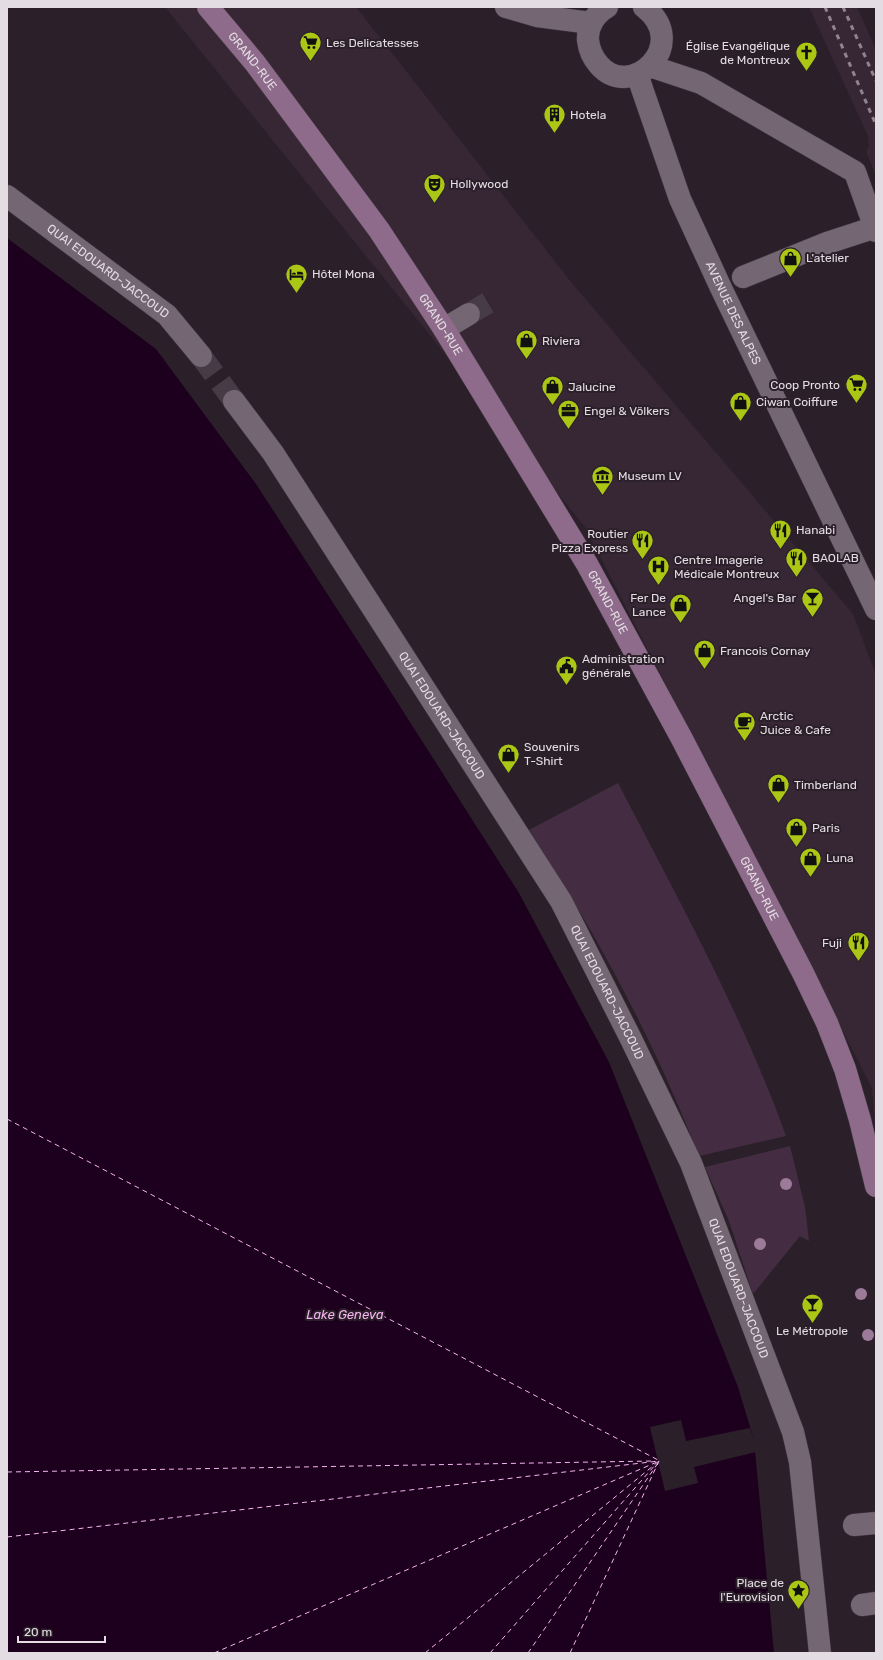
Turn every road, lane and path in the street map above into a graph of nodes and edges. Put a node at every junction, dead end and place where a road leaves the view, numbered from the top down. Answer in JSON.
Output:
{"nodes":[{"id":1,"x":208,"y":7,"type":"edge"},
{"id":2,"x":506,"y":7,"type":"edge"},
{"id":3,"x":654,"y":9,"type":"edge"},
{"id":4,"x":599,"y":12,"type":"edge"},
{"id":5,"x":644,"y":70,"type":"junction"},
{"id":6,"x":7,"y":196,"type":"edge"},
{"id":7,"x":876,"y":228,"type":"edge"},
{"id":8,"x":743,"y":277,"type":"dead end"},
{"id":9,"x":469,"y":314,"type":"tunnel mouth"},
{"id":10,"x":444,"y":329,"type":"junction"},
{"id":11,"x":201,"y":356,"type":"tunnel mouth"},
{"id":12,"x":234,"y":401,"type":"tunnel mouth"},
{"id":13,"x":876,"y":609,"type":"edge"},
{"id":14,"x":876,"y":1186,"type":"edge"},
{"id":15,"x":876,"y":1523,"type":"edge"},
{"id":16,"x":854,"y":1525,"type":"dead end"},
{"id":17,"x":820,"y":1653,"type":"edge"}],
"edges":[{"from":1,"to":10,"type":"main road","name":"GRAND-RUE"},
{"from":2,"to":4,"type":"street"},
{"from":3,"to":5,"type":"street"},
{"from":4,"to":5,"type":"street"},
{"from":5,"to":7,"type":"street"},
{"from":5,"to":13,"type":"street","name":"AVENUE DES ALPES"},
{"from":6,"to":11,"type":"street","name":"QUAI EDOUARD-JACCOUD"},
{"from":7,"to":8,"type":"street"},
{"from":9,"to":10,"type":"street"},
{"from":10,"to":14,"type":"main road","name":"GRAND-RUE"},
{"from":12,"to":17,"type":"street","name":"QUAI EDOUARD-JACCOUD"},
{"from":15,"to":16,"type":"street"}]}
